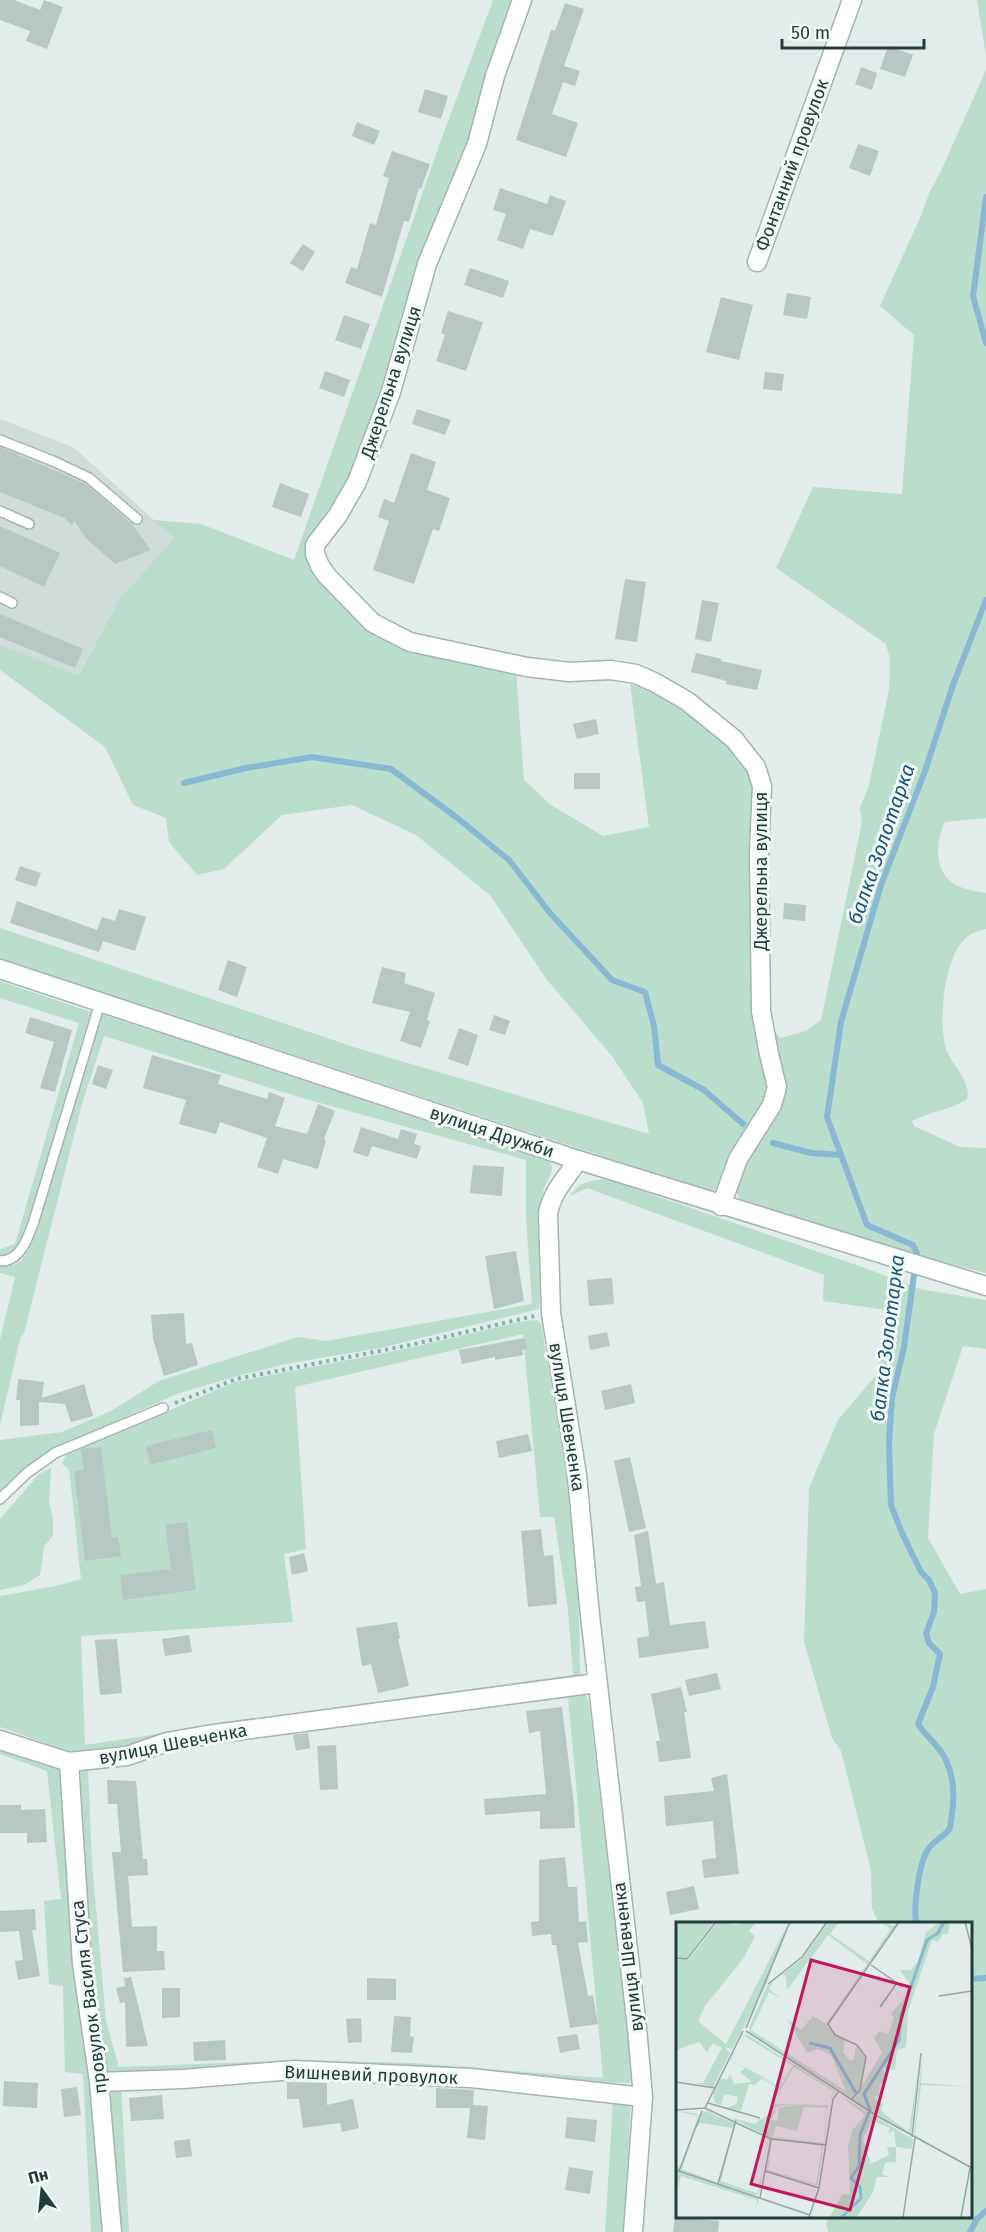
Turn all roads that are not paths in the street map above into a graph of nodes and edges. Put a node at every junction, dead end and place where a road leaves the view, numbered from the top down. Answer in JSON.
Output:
{"nodes":[{"id":1,"x":522,"y":0,"type":"edge"},
{"id":2,"x":852,"y":0,"type":"edge"},
{"id":3,"x":757,"y":262,"type":"dead end"},
{"id":4,"x":0,"y":440,"type":"edge"},
{"id":5,"x":0,"y":511,"type":"edge"},
{"id":6,"x":137,"y":519,"type":"dead end"},
{"id":7,"x":29,"y":524,"type":"dead end"},
{"id":8,"x":0,"y":597,"type":"edge"},
{"id":9,"x":12,"y":603,"type":"dead end"},
{"id":10,"x":0,"y":969,"type":"edge"},
{"id":11,"x":100,"y":1003,"type":"junction"},
{"id":12,"x":578,"y":1160,"type":"junction"},
{"id":13,"x":721,"y":1206,"type":"junction"},
{"id":14,"x":0,"y":1262,"type":"edge"},
{"id":15,"x":986,"y":1286,"type":"edge"},
{"id":16,"x":163,"y":1408,"type":"road end"},
{"id":17,"x":0,"y":1499,"type":"edge"},
{"id":18,"x":597,"y":1683,"type":"junction"},
{"id":19,"x":0,"y":1740,"type":"edge"},
{"id":20,"x":69,"y":1762,"type":"junction"},
{"id":21,"x":99,"y":2082,"type":"junction"},
{"id":22,"x":643,"y":2097,"type":"junction"},
{"id":23,"x":112,"y":2232,"type":"edge"},
{"id":24,"x":633,"y":2232,"type":"edge"}],
"edges":[{"from":1,"to":13,"type":"street","name":"Джерельна вулиця"},
{"from":2,"to":3,"type":"street","name":"Фонтанний провулок"},
{"from":4,"to":6,"type":"lane"},
{"from":5,"to":7,"type":"lane"},
{"from":8,"to":9,"type":"lane"},
{"from":10,"to":11,"type":"street","name":"вулиця Дружби"},
{"from":11,"to":12,"type":"street","name":"вулиця Дружби"},
{"from":11,"to":14,"type":"lane"},
{"from":12,"to":13,"type":"street","name":"вулиця Дружби"},
{"from":12,"to":18,"type":"street","name":"вулиця Шевченка"},
{"from":13,"to":15,"type":"street","name":"вулиця Дружби"},
{"from":16,"to":17,"type":"lane"},
{"from":18,"to":20,"type":"street","name":"вулиця Шевченка"},
{"from":18,"to":22,"type":"street","name":"вулиця Шевченка"},
{"from":19,"to":20,"type":"street"},
{"from":20,"to":21,"type":"street","name":"провулок Василя Стуса"},
{"from":21,"to":22,"type":"street","name":"Вишневий провулок"},
{"from":21,"to":23,"type":"street","name":"провулок Василя Стуса"},
{"from":22,"to":24,"type":"street","name":"вулиця Шевченка"}]}
